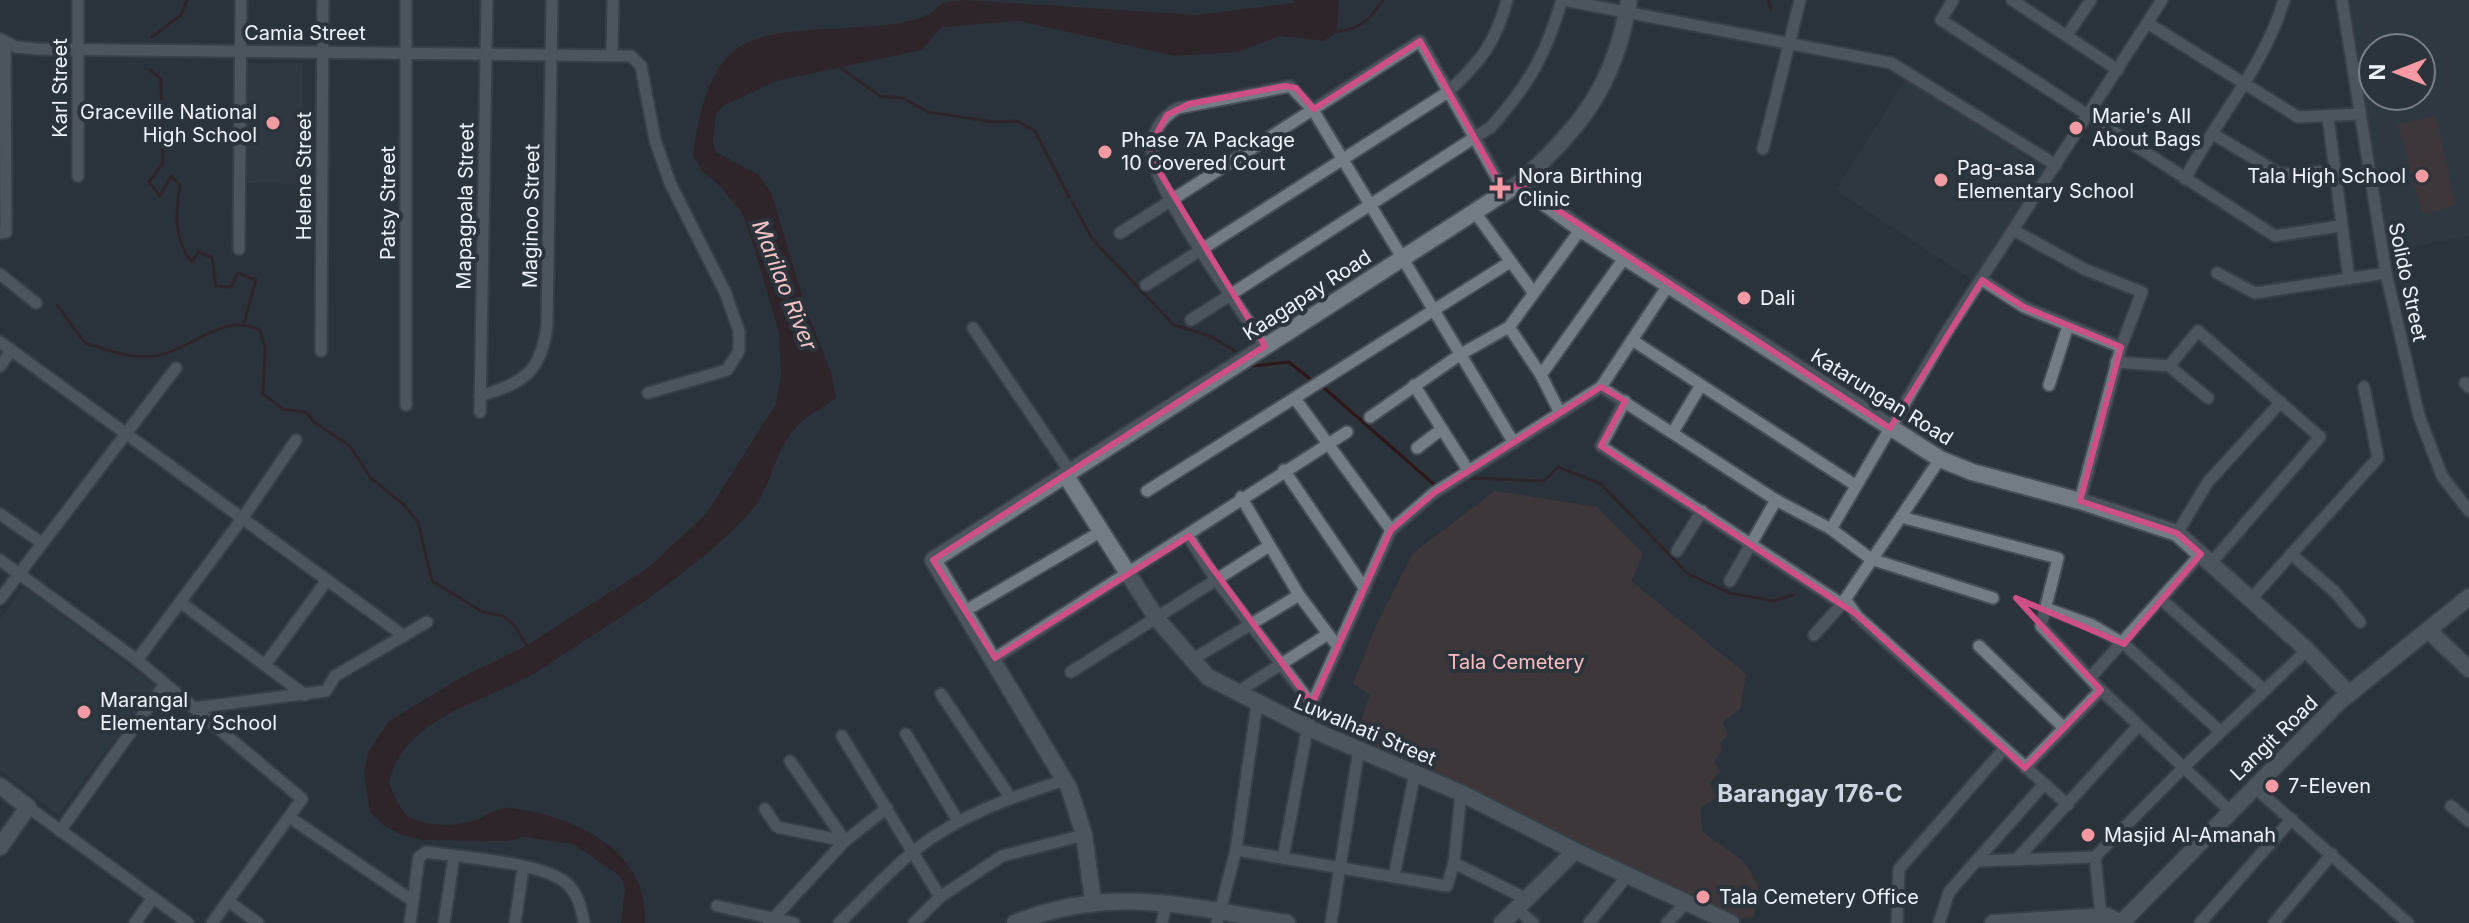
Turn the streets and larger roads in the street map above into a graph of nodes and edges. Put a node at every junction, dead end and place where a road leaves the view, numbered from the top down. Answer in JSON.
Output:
{"nodes":[{"id":1,"x":78,"y":0,"type":"edge"},
{"id":2,"x":241,"y":0,"type":"edge"},
{"id":3,"x":323,"y":0,"type":"edge"},
{"id":4,"x":406,"y":0,"type":"edge"},
{"id":5,"x":487,"y":0,"type":"edge"},
{"id":6,"x":552,"y":0,"type":"edge"},
{"id":7,"x":613,"y":0,"type":"edge"},
{"id":8,"x":1507,"y":0,"type":"edge"},
{"id":9,"x":1562,"y":0,"type":"edge"},
{"id":10,"x":1800,"y":0,"type":"edge"},
{"id":11,"x":1953,"y":0,"type":"edge"},
{"id":12,"x":2012,"y":0,"type":"edge"},
{"id":13,"x":2091,"y":0,"type":"edge"},
{"id":14,"x":2162,"y":0,"type":"edge"},
{"id":15,"x":2284,"y":0,"type":"edge"},
{"id":16,"x":2342,"y":0,"type":"edge"},
{"id":17,"x":1628,"y":5,"type":"edge"},
{"id":18,"x":2028,"y":5,"type":"edge"},
{"id":19,"x":2149,"y":24,"type":"junction"},
{"id":20,"x":2067,"y":35,"type":"junction"},
{"id":21,"x":3,"y":41,"type":"edge"},
{"id":22,"x":1791,"y":42,"type":"junction"},
{"id":23,"x":78,"y":50,"type":"junction"},
{"id":24,"x":241,"y":51,"type":"junction"},
{"id":25,"x":323,"y":51,"type":"junction"},
{"id":26,"x":406,"y":52,"type":"junction"},
{"id":27,"x":486,"y":53,"type":"junction"},
{"id":28,"x":551,"y":53,"type":"junction"},
{"id":29,"x":612,"y":54,"type":"junction"},
{"id":30,"x":3,"y":60,"type":"edge"},
{"id":31,"x":2118,"y":70,"type":"junction"},
{"id":32,"x":2245,"y":86,"type":"junction"},
{"id":33,"x":1448,"y":92,"type":"junction"},
{"id":34,"x":1313,"y":110,"type":"junction"},
{"id":35,"x":2359,"y":114,"type":"junction"},
{"id":36,"x":2088,"y":116,"type":"junction"},
{"id":37,"x":2328,"y":117,"type":"junction"},
{"id":38,"x":2213,"y":134,"type":"junction"},
{"id":39,"x":1475,"y":140,"type":"junction"},
{"id":40,"x":1763,"y":149,"type":"dead end"},
{"id":41,"x":1343,"y":158,"type":"junction"},
{"id":42,"x":2056,"y":165,"type":"junction"},
{"id":43,"x":2333,"y":171,"type":"junction"},
{"id":44,"x":78,"y":176,"type":"dead end"},
{"id":45,"x":2185,"y":179,"type":"junction"},
{"id":46,"x":1511,"y":188,"type":"junction"},
{"id":47,"x":1171,"y":199,"type":"junction"},
{"id":48,"x":1371,"y":205,"type":"junction"},
{"id":49,"x":1474,"y":211,"type":"junction"},
{"id":50,"x":2340,"y":226,"type":"junction"},
{"id":51,"x":1581,"y":229,"type":"junction"},
{"id":52,"x":2015,"y":231,"type":"junction"},
{"id":53,"x":0,"y":233,"type":"edge"},
{"id":54,"x":1120,"y":233,"type":"dead end"},
{"id":55,"x":239,"y":249,"type":"dead end"},
{"id":56,"x":1201,"y":249,"type":"junction"},
{"id":57,"x":1402,"y":257,"type":"junction"},
{"id":58,"x":1625,"y":257,"type":"junction"},
{"id":59,"x":1510,"y":262,"type":"junction"},
{"id":60,"x":2217,"y":273,"type":"dead end"},
{"id":61,"x":2386,"y":273,"type":"junction"},
{"id":62,"x":0,"y":274,"type":"edge"},
{"id":63,"x":2349,"y":279,"type":"junction"},
{"id":64,"x":1982,"y":280,"type":"junction"},
{"id":65,"x":1669,"y":284,"type":"junction"},
{"id":66,"x":1146,"y":285,"type":"dead end"},
{"id":67,"x":1533,"y":292,"type":"junction"},
{"id":68,"x":1230,"y":294,"type":"junction"},
{"id":69,"x":36,"y":303,"type":"dead end"},
{"id":70,"x":1433,"y":309,"type":"junction"},
{"id":71,"x":1191,"y":320,"type":"dead end"},
{"id":72,"x":2068,"y":326,"type":"junction"},
{"id":73,"x":1509,"y":327,"type":"junction"},
{"id":74,"x":973,"y":328,"type":"dead end"},
{"id":75,"x":1632,"y":340,"type":"junction"},
{"id":76,"x":0,"y":342,"type":"edge"},
{"id":77,"x":1265,"y":346,"type":"junction"},
{"id":78,"x":2121,"y":347,"type":"junction"},
{"id":79,"x":11,"y":351,"type":"junction"},
{"id":80,"x":321,"y":351,"type":"dead end"},
{"id":81,"x":1461,"y":354,"type":"junction"},
{"id":82,"x":2116,"y":362,"type":"junction"},
{"id":83,"x":0,"y":366,"type":"edge"},
{"id":84,"x":2169,"y":366,"type":"junction"},
{"id":85,"x":176,"y":368,"type":"dead end"},
{"id":86,"x":1541,"y":375,"type":"junction"},
{"id":87,"x":1414,"y":385,"type":"junction"},
{"id":88,"x":1701,"y":385,"type":"junction"},
{"id":89,"x":2049,"y":385,"type":"dead end"},
{"id":90,"x":1601,"y":387,"type":"junction"},
{"id":91,"x":2364,"y":387,"type":"dead end"},
{"id":92,"x":648,"y":393,"type":"dead end"},
{"id":93,"x":480,"y":396,"type":"junction"},
{"id":94,"x":2208,"y":398,"type":"dead end"},
{"id":95,"x":1296,"y":400,"type":"junction"},
{"id":96,"x":1625,"y":401,"type":"junction"},
{"id":97,"x":2281,"y":402,"type":"junction"},
{"id":98,"x":406,"y":405,"type":"dead end"},
{"id":99,"x":1559,"y":411,"type":"junction"},
{"id":100,"x":480,"y":412,"type":"dead end"},
{"id":101,"x":1370,"y":417,"type":"dead end"},
{"id":102,"x":1890,"y":428,"type":"junction"},
{"id":103,"x":1442,"y":429,"type":"junction"},
{"id":104,"x":1347,"y":432,"type":"dead end"},
{"id":105,"x":1673,"y":432,"type":"junction"},
{"id":106,"x":126,"y":433,"type":"junction"},
{"id":107,"x":296,"y":440,"type":"dead end"},
{"id":108,"x":1514,"y":443,"type":"junction"},
{"id":109,"x":1326,"y":444,"type":"junction"},
{"id":110,"x":1417,"y":448,"type":"dead end"},
{"id":111,"x":1940,"y":459,"type":"junction"},
{"id":112,"x":1284,"y":470,"type":"junction"},
{"id":113,"x":1468,"y":470,"type":"junction"},
{"id":114,"x":1068,"y":475,"type":"junction"},
{"id":115,"x":1855,"y":485,"type":"junction"},
{"id":116,"x":1147,"y":491,"type":"dead end"},
{"id":117,"x":1241,"y":497,"type":"junction"},
{"id":118,"x":1776,"y":500,"type":"junction"},
{"id":119,"x":2080,"y":501,"type":"junction"},
{"id":120,"x":1702,"y":511,"type":"junction"},
{"id":121,"x":2469,"y":511,"type":"edge"},
{"id":122,"x":0,"y":514,"type":"edge"},
{"id":123,"x":1901,"y":517,"type":"junction"},
{"id":124,"x":242,"y":519,"type":"junction"},
{"id":125,"x":1831,"y":529,"type":"junction"},
{"id":126,"x":1391,"y":530,"type":"junction"},
{"id":127,"x":1100,"y":532,"type":"junction"},
{"id":128,"x":2177,"y":533,"type":"junction"},
{"id":129,"x":1188,"y":536,"type":"junction"},
{"id":130,"x":1750,"y":542,"type":"junction"},
{"id":131,"x":42,"y":543,"type":"junction"},
{"id":132,"x":1269,"y":546,"type":"junction"},
{"id":133,"x":1677,"y":551,"type":"dead end"},
{"id":134,"x":2291,"y":554,"type":"junction"},
{"id":135,"x":2206,"y":558,"type":"junction"},
{"id":136,"x":1871,"y":559,"type":"junction"},
{"id":137,"x":0,"y":560,"type":"edge"},
{"id":138,"x":18,"y":574,"type":"junction"},
{"id":139,"x":1126,"y":575,"type":"junction"},
{"id":140,"x":327,"y":580,"type":"junction"},
{"id":141,"x":1216,"y":580,"type":"junction"},
{"id":142,"x":1730,"y":581,"type":"dead end"},
{"id":143,"x":1365,"y":589,"type":"junction"},
{"id":144,"x":1299,"y":595,"type":"junction"},
{"id":145,"x":2469,"y":597,"type":"edge"},
{"id":146,"x":1993,"y":598,"type":"dead end"},
{"id":147,"x":0,"y":599,"type":"edge"},
{"id":148,"x":2251,"y":599,"type":"junction"},
{"id":149,"x":2162,"y":600,"type":"junction"},
{"id":150,"x":180,"y":602,"type":"junction"},
{"id":151,"x":1843,"y":602,"type":"junction"},
{"id":152,"x":2048,"y":609,"type":"junction"},
{"id":153,"x":965,"y":611,"type":"junction"},
{"id":154,"x":1157,"y":619,"type":"junction"},
{"id":155,"x":427,"y":622,"type":"dead end"},
{"id":156,"x":2360,"y":622,"type":"dead end"},
{"id":157,"x":1251,"y":626,"type":"junction"},
{"id":158,"x":2428,"y":630,"type":"junction"},
{"id":159,"x":1328,"y":634,"type":"junction"},
{"id":160,"x":1814,"y":635,"type":"dead end"},
{"id":161,"x":404,"y":636,"type":"junction"},
{"id":162,"x":2124,"y":644,"type":"junction"},
{"id":163,"x":1979,"y":646,"type":"dead end"},
{"id":164,"x":1338,"y":647,"type":"junction"},
{"id":165,"x":2307,"y":650,"type":"junction"},
{"id":166,"x":995,"y":658,"type":"junction"},
{"id":167,"x":137,"y":660,"type":"junction"},
{"id":168,"x":1190,"y":661,"type":"junction"},
{"id":169,"x":265,"y":665,"type":"junction"},
{"id":170,"x":1279,"y":665,"type":"junction"},
{"id":171,"x":2469,"y":669,"type":"edge"},
{"id":172,"x":1071,"y":672,"type":"dead end"},
{"id":173,"x":2090,"y":678,"type":"junction"},
{"id":174,"x":165,"y":684,"type":"junction"},
{"id":175,"x":2263,"y":689,"type":"junction"},
{"id":176,"x":2101,"y":690,"type":"junction"},
{"id":177,"x":1236,"y":693,"type":"junction"},
{"id":178,"x":941,"y":694,"type":"dead end"},
{"id":179,"x":2349,"y":694,"type":"junction"},
{"id":180,"x":305,"y":695,"type":"junction"},
{"id":181,"x":1257,"y":704,"type":"junction"},
{"id":182,"x":1312,"y":704,"type":"junction"},
{"id":183,"x":194,"y":708,"type":"junction"},
{"id":184,"x":2138,"y":726,"type":"junction"},
{"id":185,"x":1306,"y":727,"type":"junction"},
{"id":186,"x":2063,"y":727,"type":"junction"},
{"id":187,"x":2220,"y":731,"type":"junction"},
{"id":188,"x":906,"y":734,"type":"dead end"},
{"id":189,"x":842,"y":736,"type":"dead end"},
{"id":190,"x":1359,"y":749,"type":"junction"},
{"id":191,"x":2003,"y":750,"type":"junction"},
{"id":192,"x":790,"y":761,"type":"dead end"},
{"id":193,"x":2185,"y":766,"type":"junction"},
{"id":194,"x":2025,"y":768,"type":"junction"},
{"id":195,"x":1415,"y":773,"type":"junction"},
{"id":196,"x":1065,"y":780,"type":"junction"},
{"id":197,"x":2044,"y":784,"type":"junction"},
{"id":198,"x":0,"y":786,"type":"edge"},
{"id":199,"x":2253,"y":786,"type":"junction"},
{"id":200,"x":1461,"y":793,"type":"junction"},
{"id":201,"x":1010,"y":797,"type":"junction"},
{"id":202,"x":2068,"y":805,"type":"junction"},
{"id":203,"x":2451,"y":806,"type":"dead end"},
{"id":204,"x":28,"y":807,"type":"junction"},
{"id":205,"x":887,"y":808,"type":"junction"},
{"id":206,"x":765,"y":809,"type":"dead end"},
{"id":207,"x":2229,"y":810,"type":"junction"},
{"id":208,"x":289,"y":817,"type":"junction"},
{"id":209,"x":2292,"y":819,"type":"junction"},
{"id":210,"x":958,"y":821,"type":"junction"},
{"id":211,"x":2469,"y":821,"type":"edge"},
{"id":212,"x":60,"y":831,"type":"junction"},
{"id":213,"x":1084,"y":835,"type":"junction"},
{"id":214,"x":845,"y":841,"type":"junction"},
{"id":215,"x":1,"y":842,"type":"edge"},
{"id":216,"x":915,"y":850,"type":"junction"},
{"id":217,"x":1236,"y":850,"type":"junction"},
{"id":218,"x":1575,"y":851,"type":"junction"},
{"id":219,"x":2332,"y":854,"type":"junction"},
{"id":220,"x":454,"y":856,"type":"junction"},
{"id":221,"x":2095,"y":857,"type":"junction"},
{"id":222,"x":1283,"y":858,"type":"junction"},
{"id":223,"x":2016,"y":860,"type":"junction"},
{"id":224,"x":1978,"y":861,"type":"junction"},
{"id":225,"x":1454,"y":863,"type":"junction"},
{"id":226,"x":1341,"y":867,"type":"junction"},
{"id":227,"x":523,"y":868,"type":"junction"},
{"id":228,"x":1628,"y":875,"type":"junction"},
{"id":229,"x":1394,"y":876,"type":"junction"},
{"id":230,"x":940,"y":897,"type":"junction"},
{"id":231,"x":153,"y":898,"type":"junction"},
{"id":232,"x":1093,"y":900,"type":"junction"},
{"id":233,"x":228,"y":901,"type":"junction"},
{"id":234,"x":413,"y":901,"type":"junction"},
{"id":235,"x":1687,"y":902,"type":"junction"},
{"id":236,"x":1166,"y":904,"type":"junction"},
{"id":237,"x":1522,"y":904,"type":"junction"},
{"id":238,"x":717,"y":906,"type":"dead end"},
{"id":239,"x":2101,"y":916,"type":"junction"},
{"id":240,"x":1218,"y":918,"type":"edge"},
{"id":241,"x":771,"y":921,"type":"edge"},
{"id":242,"x":1265,"y":921,"type":"edge"},
{"id":243,"x":135,"y":923,"type":"edge"},
{"id":244,"x":188,"y":923,"type":"edge"},
{"id":245,"x":212,"y":923,"type":"edge"},
{"id":246,"x":258,"y":923,"type":"edge"},
{"id":247,"x":410,"y":923,"type":"edge"},
{"id":248,"x":444,"y":923,"type":"edge"},
{"id":249,"x":515,"y":923,"type":"edge"},
{"id":250,"x":584,"y":923,"type":"edge"},
{"id":251,"x":794,"y":923,"type":"edge"},
{"id":252,"x":839,"y":923,"type":"edge"},
{"id":253,"x":914,"y":923,"type":"edge"},
{"id":254,"x":1015,"y":923,"type":"edge"},
{"id":255,"x":1162,"y":923,"type":"edge"},
{"id":256,"x":1287,"y":923,"type":"edge"},
{"id":257,"x":1331,"y":923,"type":"edge"},
{"id":258,"x":1502,"y":923,"type":"edge"},
{"id":259,"x":1533,"y":923,"type":"edge"},
{"id":260,"x":1589,"y":923,"type":"edge"},
{"id":261,"x":1667,"y":923,"type":"edge"},
{"id":262,"x":1731,"y":923,"type":"edge"},
{"id":263,"x":1897,"y":923,"type":"edge"},
{"id":264,"x":1939,"y":923,"type":"edge"},
{"id":265,"x":1993,"y":923,"type":"edge"},
{"id":266,"x":2121,"y":923,"type":"edge"},
{"id":267,"x":2200,"y":923,"type":"edge"},
{"id":268,"x":2274,"y":923,"type":"edge"},
{"id":269,"x":2408,"y":923,"type":"edge"}],
"edges":[{"from":1,"to":23,"type":"street","name":"Karl Street"},
{"from":2,"to":24,"type":"street"},
{"from":3,"to":25,"type":"street","name":"Helene Street"},
{"from":4,"to":26,"type":"street","name":"Patsy Street"},
{"from":5,"to":27,"type":"street","name":"Mapagpala Street"},
{"from":6,"to":28,"type":"street","name":"Maginoo Street"},
{"from":7,"to":29,"type":"street"},
{"from":8,"to":33,"type":"street"},
{"from":9,"to":17,"type":"street"},
{"from":9,"to":39,"type":"street"},
{"from":10,"to":22,"type":"street"},
{"from":11,"to":36,"type":"street"},
{"from":12,"to":18,"type":"street"},
{"from":13,"to":20,"type":"street"},
{"from":14,"to":19,"type":"street"},
{"from":15,"to":32,"type":"street"},
{"from":16,"to":35,"type":"street","name":"Solido Street"},
{"from":17,"to":22,"type":"street"},
{"from":17,"to":46,"type":"street","name":"Kaagapay Road"},
{"from":18,"to":20,"type":"street"},
{"from":19,"to":31,"type":"street"},
{"from":19,"to":32,"type":"street"},
{"from":20,"to":31,"type":"street"},
{"from":21,"to":23,"type":"street","name":"Camia Street"},
{"from":21,"to":30,"type":"street"},
{"from":22,"to":40,"type":"street"},
{"from":22,"to":42,"type":"street"},
{"from":23,"to":24,"type":"street","name":"Camia Street"},
{"from":23,"to":44,"type":"street","name":"Karl Street"},
{"from":24,"to":25,"type":"street","name":"Camia Street"},
{"from":24,"to":55,"type":"street"},
{"from":25,"to":26,"type":"street","name":"Camia Street"},
{"from":25,"to":80,"type":"street","name":"Helene Street"},
{"from":26,"to":27,"type":"street","name":"Camia Street"},
{"from":26,"to":98,"type":"street","name":"Patsy Street"},
{"from":27,"to":28,"type":"street","name":"Camia Street"},
{"from":27,"to":93,"type":"street","name":"Mapagpala Street"},
{"from":28,"to":29,"type":"street","name":"Camia Street"},
{"from":28,"to":93,"type":"street","name":"Maginoo Street"},
{"from":29,"to":92,"type":"street"},
{"from":30,"to":53,"type":"street"},
{"from":31,"to":36,"type":"street"},
{"from":32,"to":37,"type":"street"},
{"from":32,"to":38,"type":"street"},
{"from":33,"to":34,"type":"street"},
{"from":33,"to":39,"type":"street"},
{"from":33,"to":41,"type":"street"},
{"from":34,"to":41,"type":"street"},
{"from":34,"to":47,"type":"street"},
{"from":34,"to":47,"type":"street"},
{"from":35,"to":37,"type":"street"},
{"from":35,"to":61,"type":"street","name":"Solido Street"},
{"from":36,"to":42,"type":"street"},
{"from":36,"to":45,"type":"street"},
{"from":37,"to":43,"type":"street"},
{"from":38,"to":43,"type":"street"},
{"from":38,"to":45,"type":"street"},
{"from":39,"to":46,"type":"street"},
{"from":39,"to":48,"type":"street"},
{"from":41,"to":48,"type":"street"},
{"from":41,"to":56,"type":"street"},
{"from":42,"to":52,"type":"street"},
{"from":43,"to":50,"type":"street"},
{"from":45,"to":50,"type":"street"},
{"from":46,"to":49,"type":"street","name":"Kaagapay Road"},
{"from":46,"to":51,"type":"street","name":"Katarungan Road"},
{"from":47,"to":54,"type":"street"},
{"from":47,"to":56,"type":"street"},
{"from":48,"to":57,"type":"street"},
{"from":48,"to":68,"type":"street"},
{"from":49,"to":57,"type":"street","name":"Kaagapay Road"},
{"from":49,"to":59,"type":"street"},
{"from":50,"to":63,"type":"street"},
{"from":51,"to":58,"type":"street","name":"Katarungan Road"},
{"from":51,"to":67,"type":"street"},
{"from":52,"to":64,"type":"street"},
{"from":52,"to":78,"type":"street"},
{"from":56,"to":66,"type":"street"},
{"from":56,"to":68,"type":"street"},
{"from":57,"to":70,"type":"street"},
{"from":57,"to":77,"type":"street","name":"Kaagapay Road"},
{"from":58,"to":65,"type":"street","name":"Katarungan Road"},
{"from":58,"to":86,"type":"street"},
{"from":59,"to":67,"type":"street"},
{"from":59,"to":70,"type":"street"},
{"from":60,"to":63,"type":"street"},
{"from":61,"to":63,"type":"street"},
{"from":61,"to":121,"type":"street","name":"Solido Street"},
{"from":62,"to":69,"type":"street"},
{"from":64,"to":72,"type":"street"},
{"from":64,"to":102,"type":"street"},
{"from":65,"to":75,"type":"street"},
{"from":65,"to":102,"type":"street","name":"Katarungan Road"},
{"from":67,"to":73,"type":"street"},
{"from":68,"to":71,"type":"street"},
{"from":68,"to":77,"type":"street"},
{"from":70,"to":81,"type":"street"},
{"from":70,"to":95,"type":"street"},
{"from":72,"to":78,"type":"street"},
{"from":72,"to":89,"type":"street"},
{"from":73,"to":81,"type":"street"},
{"from":73,"to":86,"type":"street"},
{"from":74,"to":114,"type":"street"},
{"from":75,"to":88,"type":"street"},
{"from":75,"to":90,"type":"street"},
{"from":76,"to":79,"type":"street"},
{"from":77,"to":114,"type":"street","name":"Kaagapay Road"},
{"from":78,"to":82,"type":"street"},
{"from":79,"to":83,"type":"street"},
{"from":79,"to":106,"type":"street"},
{"from":81,"to":87,"type":"street"},
{"from":81,"to":108,"type":"street"},
{"from":82,"to":84,"type":"street"},
{"from":82,"to":119,"type":"street"},
{"from":84,"to":94,"type":"street"},
{"from":84,"to":97,"type":"street"},
{"from":85,"to":106,"type":"street"},
{"from":86,"to":99,"type":"street"},
{"from":87,"to":101,"type":"street"},
{"from":87,"to":103,"type":"street"},
{"from":88,"to":105,"type":"street"},
{"from":88,"to":115,"type":"street"},
{"from":90,"to":96,"type":"street"},
{"from":90,"to":99,"type":"street"},
{"from":91,"to":134,"type":"street"},
{"from":93,"to":100,"type":"street","name":"Mapagpala Street"},
{"from":95,"to":109,"type":"street"},
{"from":95,"to":116,"type":"street"},
{"from":96,"to":105,"type":"street"},
{"from":96,"to":120,"type":"street"},
{"from":97,"to":128,"type":"street"},
{"from":97,"to":135,"type":"street"},
{"from":99,"to":108,"type":"street"},
{"from":102,"to":111,"type":"street","name":"Katarungan Road"},
{"from":102,"to":115,"type":"street"},
{"from":103,"to":110,"type":"street"},
{"from":103,"to":113,"type":"street"},
{"from":104,"to":109,"type":"street"},
{"from":105,"to":118,"type":"street"},
{"from":106,"to":124,"type":"street"},
{"from":106,"to":131,"type":"street"},
{"from":107,"to":124,"type":"street"},
{"from":108,"to":113,"type":"street"},
{"from":109,"to":112,"type":"street"},
{"from":109,"to":126,"type":"street"},
{"from":111,"to":119,"type":"street","name":"Katarungan Road"},
{"from":111,"to":123,"type":"street"},
{"from":112,"to":117,"type":"street"},
{"from":112,"to":143,"type":"street"},
{"from":113,"to":126,"type":"street"},
{"from":114,"to":127,"type":"street","name":"Luwalhati Street"},
{"from":114,"to":153,"type":"street","name":"Kaagapay Road"},
{"from":115,"to":125,"type":"street"},
{"from":117,"to":129,"type":"street"},
{"from":117,"to":132,"type":"street"},
{"from":118,"to":125,"type":"street"},
{"from":118,"to":130,"type":"street"},
{"from":119,"to":128,"type":"street","name":"Katarungan Road"},
{"from":120,"to":130,"type":"street"},
{"from":120,"to":133,"type":"street"},
{"from":122,"to":131,"type":"street"},
{"from":123,"to":136,"type":"street"},
{"from":123,"to":152,"type":"street"},
{"from":124,"to":140,"type":"street"},
{"from":124,"to":150,"type":"street"},
{"from":125,"to":136,"type":"street"},
{"from":126,"to":143,"type":"street"},
{"from":127,"to":139,"type":"street","name":"Luwalhati Street"},
{"from":127,"to":153,"type":"street"},
{"from":128,"to":135,"type":"street","name":"Katarungan Road"},
{"from":129,"to":139,"type":"street"},
{"from":129,"to":141,"type":"street"},
{"from":130,"to":142,"type":"street"},
{"from":130,"to":151,"type":"street"},
{"from":131,"to":138,"type":"street"},
{"from":132,"to":141,"type":"street"},
{"from":132,"to":144,"type":"street"},
{"from":134,"to":148,"type":"street"},
{"from":134,"to":156,"type":"street"},
{"from":135,"to":148,"type":"street","name":"Katarungan Road"},
{"from":135,"to":149,"type":"street"},
{"from":136,"to":146,"type":"street"},
{"from":136,"to":151,"type":"street"},
{"from":137,"to":138,"type":"street"},
{"from":138,"to":147,"type":"street"},
{"from":138,"to":167,"type":"street"},
{"from":139,"to":154,"type":"street","name":"Luwalhati Street"},
{"from":139,"to":166,"type":"street"},
{"from":140,"to":161,"type":"street"},
{"from":140,"to":169,"type":"street"},
{"from":141,"to":154,"type":"street"},
{"from":141,"to":157,"type":"street"},
{"from":143,"to":164,"type":"street"},
{"from":144,"to":157,"type":"street"},
{"from":144,"to":159,"type":"street"},
{"from":145,"to":158,"type":"street","name":"Langit Road"},
{"from":148,"to":165,"type":"street","name":"Katarungan Road"},
{"from":149,"to":162,"type":"street"},
{"from":149,"to":175,"type":"street"},
{"from":150,"to":167,"type":"street"},
{"from":150,"to":169,"type":"street"},
{"from":151,"to":160,"type":"street"},
{"from":151,"to":191,"type":"street"},
{"from":152,"to":162,"type":"street"},
{"from":152,"to":173,"type":"street"},
{"from":153,"to":166,"type":"street"},
{"from":154,"to":168,"type":"street","name":"Luwalhati Street"},
{"from":154,"to":172,"type":"street"},
{"from":155,"to":161,"type":"street"},
{"from":157,"to":168,"type":"street"},
{"from":157,"to":170,"type":"street"},
{"from":158,"to":171,"type":"street"},
{"from":158,"to":179,"type":"street","name":"Langit Road"},
{"from":159,"to":164,"type":"street"},
{"from":159,"to":170,"type":"street"},
{"from":161,"to":180,"type":"street"},
{"from":162,"to":173,"type":"street"},
{"from":162,"to":187,"type":"street"},
{"from":163,"to":186,"type":"street"},
{"from":164,"to":182,"type":"street"},
{"from":165,"to":175,"type":"street"},
{"from":165,"to":179,"type":"street","name":"Katarungan Road"},
{"from":166,"to":196,"type":"street"},
{"from":167,"to":174,"type":"street"},
{"from":168,"to":177,"type":"street","name":"Luwalhati Street"},
{"from":169,"to":180,"type":"street"},
{"from":170,"to":177,"type":"street"},
{"from":170,"to":182,"type":"street"},
{"from":173,"to":176,"type":"street"},
{"from":174,"to":183,"type":"street"},
{"from":174,"to":212,"type":"street"},
{"from":175,"to":187,"type":"street"},
{"from":176,"to":184,"type":"street"},
{"from":176,"to":186,"type":"street"},
{"from":177,"to":181,"type":"street","name":"Luwalhati Street"},
{"from":178,"to":201,"type":"street"},
{"from":179,"to":199,"type":"street","name":"Langit Road"},
{"from":180,"to":183,"type":"street"},
{"from":181,"to":185,"type":"street","name":"Luwalhati Street"},
{"from":181,"to":217,"type":"street"},
{"from":182,"to":185,"type":"street"},
{"from":183,"to":208,"type":"street"},
{"from":184,"to":193,"type":"street"},
{"from":184,"to":202,"type":"street"},
{"from":185,"to":190,"type":"street","name":"Luwalhati Street"},
{"from":185,"to":222,"type":"street"},
{"from":186,"to":194,"type":"street"},
{"from":187,"to":193,"type":"street"},
{"from":188,"to":210,"type":"street"},
{"from":189,"to":205,"type":"street"},
{"from":190,"to":195,"type":"street","name":"Luwalhati Street"},
{"from":190,"to":226,"type":"street"},
{"from":191,"to":194,"type":"street"},
{"from":191,"to":263,"type":"street"},
{"from":192,"to":214,"type":"street"},
{"from":193,"to":207,"type":"street"},
{"from":193,"to":221,"type":"street"},
{"from":194,"to":197,"type":"street"},
{"from":195,"to":200,"type":"street","name":"Luwalhati Street"},
{"from":195,"to":229,"type":"street"},
{"from":196,"to":201,"type":"street"},
{"from":196,"to":213,"type":"street"},
{"from":197,"to":202,"type":"street"},
{"from":197,"to":224,"type":"street"},
{"from":198,"to":204,"type":"street"},
{"from":199,"to":207,"type":"street","name":"Langit Road"},
{"from":199,"to":209,"type":"street"},
{"from":200,"to":218,"type":"street","name":"Luwalhati Street"},
{"from":200,"to":225,"type":"street"},
{"from":201,"to":210,"type":"street"},
{"from":202,"to":223,"type":"street"},
{"from":203,"to":211,"type":"street"},
{"from":204,"to":212,"type":"street"},
{"from":204,"to":215,"type":"street"},
{"from":205,"to":214,"type":"street"},
{"from":205,"to":216,"type":"street"},
{"from":206,"to":214,"type":"street"},
{"from":207,"to":266,"type":"street","name":"Langit Road"},
{"from":208,"to":233,"type":"street"},
{"from":208,"to":234,"type":"street"},
{"from":209,"to":219,"type":"street"},
{"from":209,"to":267,"type":"street"},
{"from":210,"to":216,"type":"street"},
{"from":212,"to":231,"type":"street"},
{"from":213,"to":230,"type":"street"},
{"from":213,"to":232,"type":"street"},
{"from":214,"to":241,"type":"street"},
{"from":216,"to":230,"type":"street"},
{"from":216,"to":252,"type":"street"},
{"from":217,"to":222,"type":"street"},
{"from":217,"to":240,"type":"street"},
{"from":218,"to":228,"type":"street","name":"Luwalhati Street"},
{"from":218,"to":237,"type":"street"},
{"from":219,"to":268,"type":"street"},
{"from":219,"to":269,"type":"street"},
{"from":220,"to":227,"type":"street"},
{"from":220,"to":234,"type":"street"},
{"from":220,"to":248,"type":"street"},
{"from":221,"to":223,"type":"street"},
{"from":221,"to":239,"type":"street"},
{"from":222,"to":226,"type":"street"},
{"from":223,"to":224,"type":"street"},
{"from":224,"to":264,"type":"street"},
{"from":225,"to":229,"type":"street"},
{"from":225,"to":237,"type":"street"},
{"from":226,"to":229,"type":"street"},
{"from":226,"to":257,"type":"street"},
{"from":227,"to":249,"type":"street"},
{"from":227,"to":250,"type":"street"},
{"from":228,"to":235,"type":"street","name":"Luwalhati Street"},
{"from":228,"to":260,"type":"street"},
{"from":230,"to":253,"type":"street"},
{"from":231,"to":243,"type":"street"},
{"from":231,"to":244,"type":"street"},
{"from":232,"to":236,"type":"street"},
{"from":232,"to":254,"type":"street"},
{"from":233,"to":245,"type":"street"},
{"from":233,"to":246,"type":"street"},
{"from":234,"to":247,"type":"street"},
{"from":235,"to":261,"type":"street"},
{"from":235,"to":262,"type":"street","name":"Luwalhati Street"},
{"from":236,"to":240,"type":"street"},
{"from":236,"to":255,"type":"street"},
{"from":237,"to":258,"type":"street"},
{"from":237,"to":259,"type":"street"},
{"from":238,"to":241,"type":"street"},
{"from":239,"to":265,"type":"street"},
{"from":239,"to":266,"type":"street"},
{"from":240,"to":242,"type":"street"},
{"from":241,"to":251,"type":"street"},
{"from":242,"to":256,"type":"street"}]}
